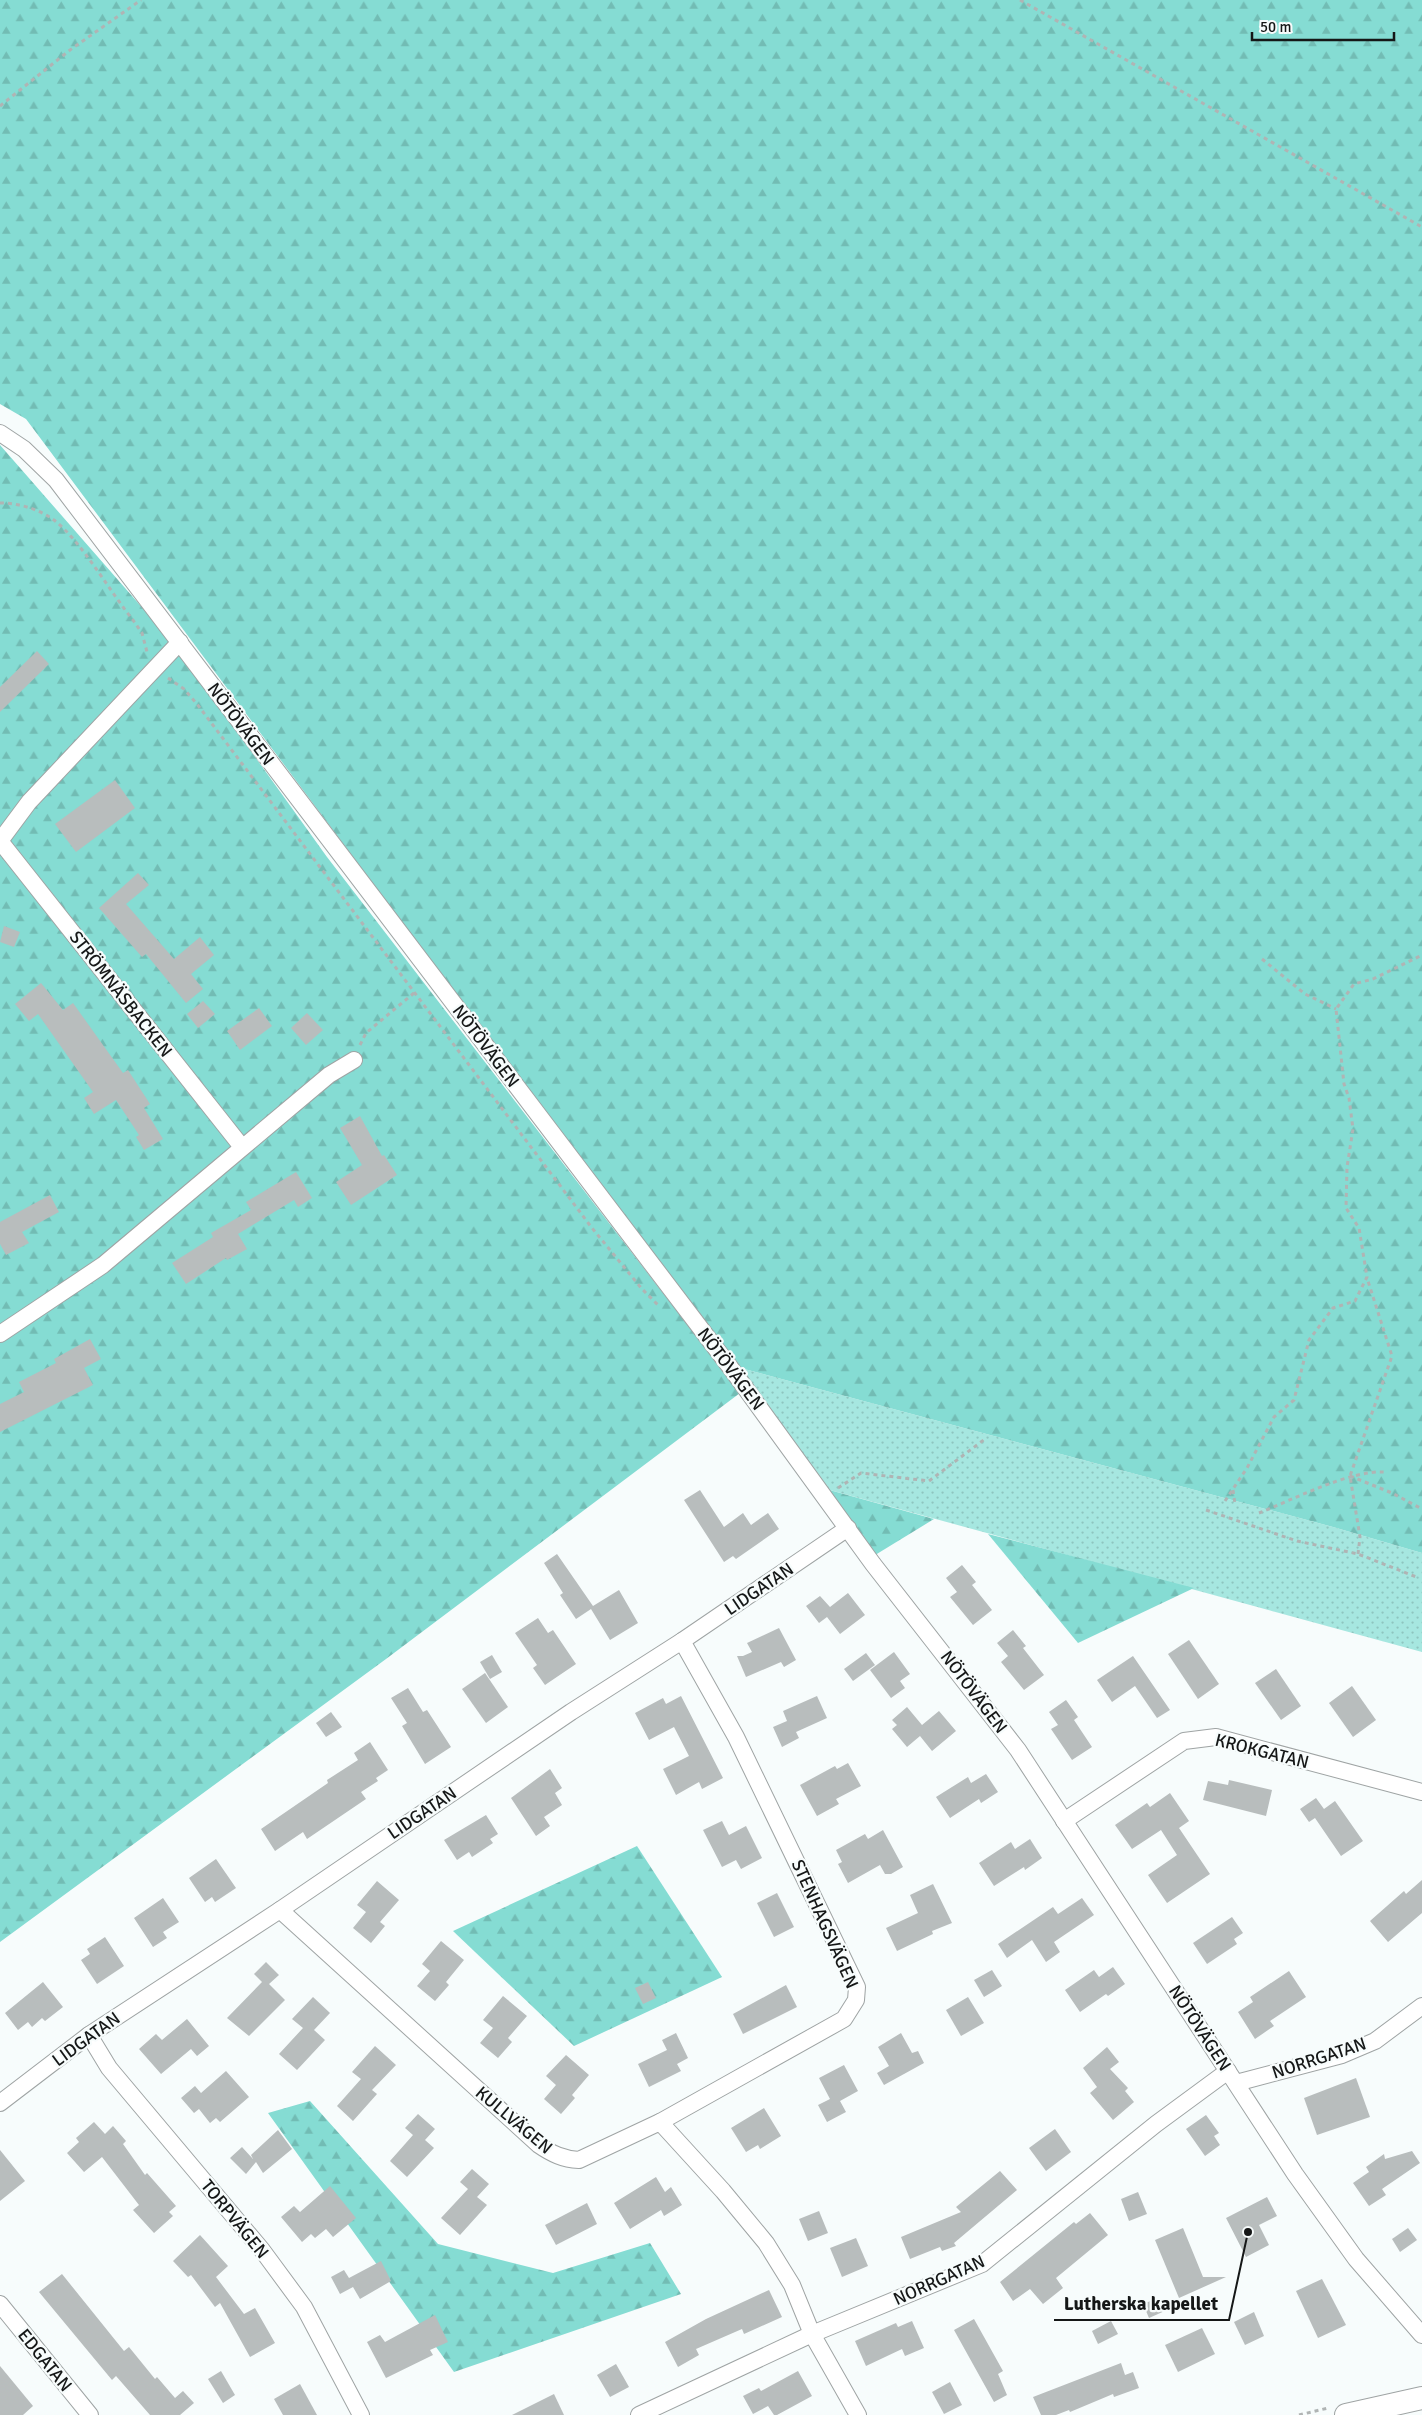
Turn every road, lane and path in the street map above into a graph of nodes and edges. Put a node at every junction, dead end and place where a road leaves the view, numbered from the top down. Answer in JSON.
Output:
{"nodes":[{"id":1,"x":141,"y":0,"type":"edge"},
{"id":2,"x":1020,"y":0,"type":"edge"},
{"id":3,"x":0,"y":106,"type":"edge"},
{"id":4,"x":1422,"y":227,"type":"edge"},
{"id":5,"x":0,"y":433,"type":"edge"},
{"id":6,"x":0,"y":502,"type":"edge"},
{"id":7,"x":180,"y":642,"type":"junction"},
{"id":8,"x":155,"y":667,"type":"junction"},
{"id":9,"x":0,"y":841,"type":"edge"},
{"id":10,"x":1422,"y":955,"type":"edge"},
{"id":11,"x":1262,"y":959,"type":"dead end"},
{"id":12,"x":414,"y":993,"type":"junction"},
{"id":13,"x":1336,"y":1008,"type":"junction"},
{"id":14,"x":354,"y":1060,"type":"joint"},
{"id":15,"x":242,"y":1147,"type":"junction"},
{"id":16,"x":1366,"y":1277,"type":"junction"},
{"id":17,"x":662,"y":1308,"type":"dead end"},
{"id":18,"x":0,"y":1334,"type":"edge"},
{"id":19,"x":985,"y":1439,"type":"dead end"},
{"id":20,"x":1384,"y":1472,"type":"dead end"},
{"id":21,"x":1350,"y":1476,"type":"junction"},
{"id":22,"x":1233,"y":1490,"type":"junction"},
{"id":23,"x":825,"y":1497,"type":"junction"},
{"id":24,"x":1225,"y":1501,"type":"dead end"},
{"id":25,"x":1235,"y":1504,"type":"dead end"},
{"id":26,"x":1422,"y":1509,"type":"edge"},
{"id":27,"x":1206,"y":1510,"type":"dead end"},
{"id":28,"x":1258,"y":1513,"type":"dead end"},
{"id":29,"x":848,"y":1528,"type":"junction"},
{"id":30,"x":1358,"y":1554,"type":"junction"},
{"id":31,"x":1419,"y":1578,"type":"dead end"},
{"id":32,"x":682,"y":1641,"type":"junction"},
{"id":33,"x":1422,"y":1792,"type":"edge"},
{"id":34,"x":1064,"y":1821,"type":"junction"},
{"id":35,"x":280,"y":1910,"type":"junction"},
{"id":36,"x":1422,"y":2006,"type":"edge"},
{"id":37,"x":89,"y":2036,"type":"junction"},
{"id":38,"x":1232,"y":2077,"type":"junction"},
{"id":39,"x":0,"y":2104,"type":"edge"},
{"id":40,"x":660,"y":2122,"type":"junction"},
{"id":41,"x":0,"y":2304,"type":"edge"},
{"id":42,"x":812,"y":2334,"type":"junction"},
{"id":43,"x":1422,"y":2335,"type":"edge"},
{"id":44,"x":1422,"y":2398,"type":"edge"},
{"id":45,"x":90,"y":2415,"type":"edge"},
{"id":46,"x":361,"y":2415,"type":"edge"},
{"id":47,"x":639,"y":2415,"type":"edge"},
{"id":48,"x":858,"y":2415,"type":"edge"},
{"id":49,"x":1346,"y":2415,"type":"edge"}],
"edges":[{"from":1,"to":3,"type":"path"},
{"from":2,"to":4,"type":"path"},
{"from":5,"to":7,"type":"street","name":"NÖTÖVÄGEN"},
{"from":6,"to":8,"type":"path"},
{"from":7,"to":8,"type":"street","name":"STRÖMNÄSBACKEN"},
{"from":7,"to":23,"type":"street","name":"NÖTÖVÄGEN"},
{"from":8,"to":9,"type":"street","name":"STRÖMNÄSBACKEN"},
{"from":8,"to":12,"type":"path"},
{"from":9,"to":15,"type":"street","name":"STRÖMNÄSBACKEN"},
{"from":10,"to":13,"type":"path"},
{"from":11,"to":13,"type":"path"},
{"from":12,"to":14,"type":"path"},
{"from":12,"to":17,"type":"path"},
{"from":13,"to":16,"type":"path"},
{"from":14,"to":15,"type":"street"},
{"from":15,"to":18,"type":"street"},
{"from":16,"to":21,"type":"path"},
{"from":16,"to":22,"type":"path"},
{"from":19,"to":23,"type":"path"},
{"from":20,"to":21,"type":"path"},
{"from":21,"to":26,"type":"path"},
{"from":21,"to":28,"type":"path"},
{"from":21,"to":30,"type":"path"},
{"from":22,"to":24,"type":"path"},
{"from":22,"to":25,"type":"path"},
{"from":23,"to":29,"type":"street","name":"NÖTÖVÄGEN"},
{"from":27,"to":30,"type":"path"},
{"from":29,"to":32,"type":"street","name":"LIDGATAN"},
{"from":29,"to":34,"type":"street","name":"NÖTÖVÄGEN"},
{"from":30,"to":31,"type":"path"},
{"from":32,"to":35,"type":"street","name":"LIDGATAN"},
{"from":32,"to":40,"type":"street","name":"STENHAGSVÄGEN"},
{"from":33,"to":34,"type":"street","name":"KROKGATAN"},
{"from":34,"to":38,"type":"street","name":"NÖTÖVÄGEN"},
{"from":35,"to":37,"type":"street","name":"LIDGATAN"},
{"from":35,"to":40,"type":"street","name":"KULLVÄGEN"},
{"from":36,"to":38,"type":"street","name":"NORRGATAN"},
{"from":37,"to":39,"type":"street","name":"LIDGATAN"},
{"from":37,"to":46,"type":"street","name":"TORPVÄGEN"},
{"from":38,"to":42,"type":"street","name":"NORRGATAN"},
{"from":38,"to":43,"type":"street","name":"NÖTÖVÄGEN"},
{"from":40,"to":42,"type":"street"},
{"from":41,"to":45,"type":"street","name":"EDGATAN"},
{"from":42,"to":47,"type":"street","name":"NORRGATAN"},
{"from":42,"to":48,"type":"street"},
{"from":44,"to":49,"type":"street"}]}
